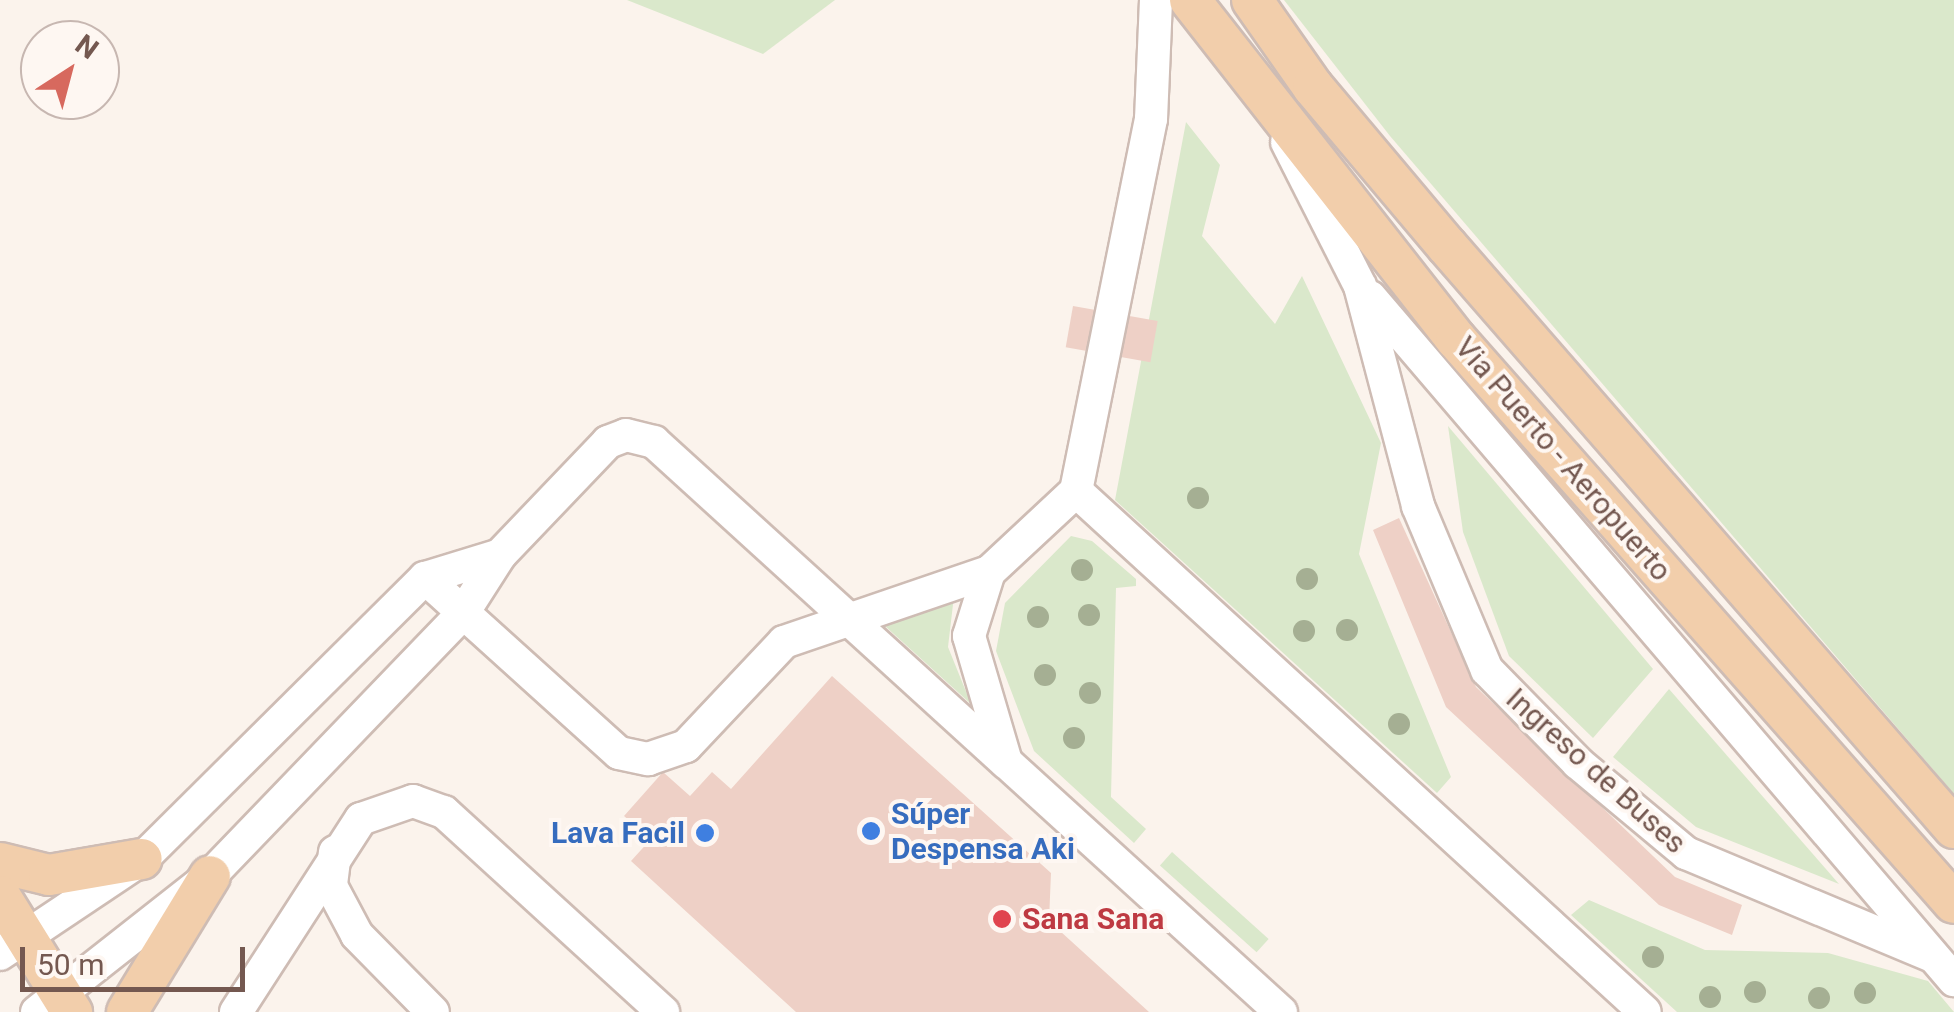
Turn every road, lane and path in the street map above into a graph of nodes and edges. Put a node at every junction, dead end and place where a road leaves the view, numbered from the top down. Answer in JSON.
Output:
{"nodes":[{"id":1,"x":1156,"y":0,"type":"edge"},
{"id":2,"x":1190,"y":0,"type":"edge"},
{"id":3,"x":1252,"y":0,"type":"edge"},
{"id":4,"x":1272,"y":114,"type":"junction"},
{"id":5,"x":1360,"y":286,"type":"junction"},
{"id":6,"x":1076,"y":491,"type":"junction"},
{"id":7,"x":500,"y":556,"type":"junction"},
{"id":8,"x":988,"y":572,"type":"junction"},
{"id":9,"x":425,"y":578,"type":"junction"},
{"id":10,"x":463,"y":613,"type":"junction"},
{"id":11,"x":847,"y":619,"type":"junction"},
{"id":12,"x":1006,"y":762,"type":"junction"},
{"id":13,"x":1954,"y":828,"type":"edge"},
{"id":14,"x":335,"y":852,"type":"junction"},
{"id":15,"x":142,"y":859,"type":"junction"},
{"id":16,"x":0,"y":862,"type":"edge"},
{"id":17,"x":210,"y":876,"type":"junction"},
{"id":18,"x":0,"y":896,"type":"edge"},
{"id":19,"x":1954,"y":903,"type":"edge"},
{"id":20,"x":12,"y":946,"type":"edge"},
{"id":21,"x":1943,"y":968,"type":"edge"},
{"id":22,"x":56,"y":1006,"type":"edge"},
{"id":23,"x":128,"y":1012,"type":"edge"},
{"id":24,"x":236,"y":1012,"type":"edge"},
{"id":25,"x":433,"y":1012,"type":"edge"},
{"id":26,"x":663,"y":1012,"type":"edge"},
{"id":27,"x":1281,"y":1012,"type":"edge"},
{"id":28,"x":1645,"y":1012,"type":"edge"}],
"edges":[{"from":1,"to":6,"type":"lane"},
{"from":2,"to":4,"type":"main road","name":"Via Puerto - Aeropuerto"},
{"from":3,"to":13,"type":"main road","name":"Via Puerto - Aeropuerto"},
{"from":4,"to":5,"type":"lane","name":"Ingreso de Buses"},
{"from":4,"to":19,"type":"main road","name":"Via Puerto - Aeropuerto"},
{"from":5,"to":21,"type":"lane"},
{"from":5,"to":21,"type":"lane","name":"Ingreso de Buses"},
{"from":6,"to":8,"type":"lane"},
{"from":6,"to":28,"type":"lane"},
{"from":7,"to":9,"type":"lane"},
{"from":7,"to":10,"type":"lane"},
{"from":7,"to":11,"type":"lane"},
{"from":8,"to":11,"type":"lane"},
{"from":8,"to":12,"type":"lane"},
{"from":9,"to":10,"type":"lane"},
{"from":9,"to":15,"type":"lane"},
{"from":10,"to":11,"type":"lane"},
{"from":10,"to":17,"type":"lane"},
{"from":11,"to":12,"type":"lane"},
{"from":12,"to":27,"type":"lane"},
{"from":14,"to":24,"type":"lane"},
{"from":14,"to":25,"type":"lane"},
{"from":14,"to":26,"type":"lane"},
{"from":15,"to":16,"type":"main road"},
{"from":15,"to":20,"type":"lane"},
{"from":17,"to":22,"type":"lane"},
{"from":17,"to":23,"type":"main road"},
{"from":18,"to":20,"type":"main road"},
{"from":20,"to":22,"type":"main road"}]}
